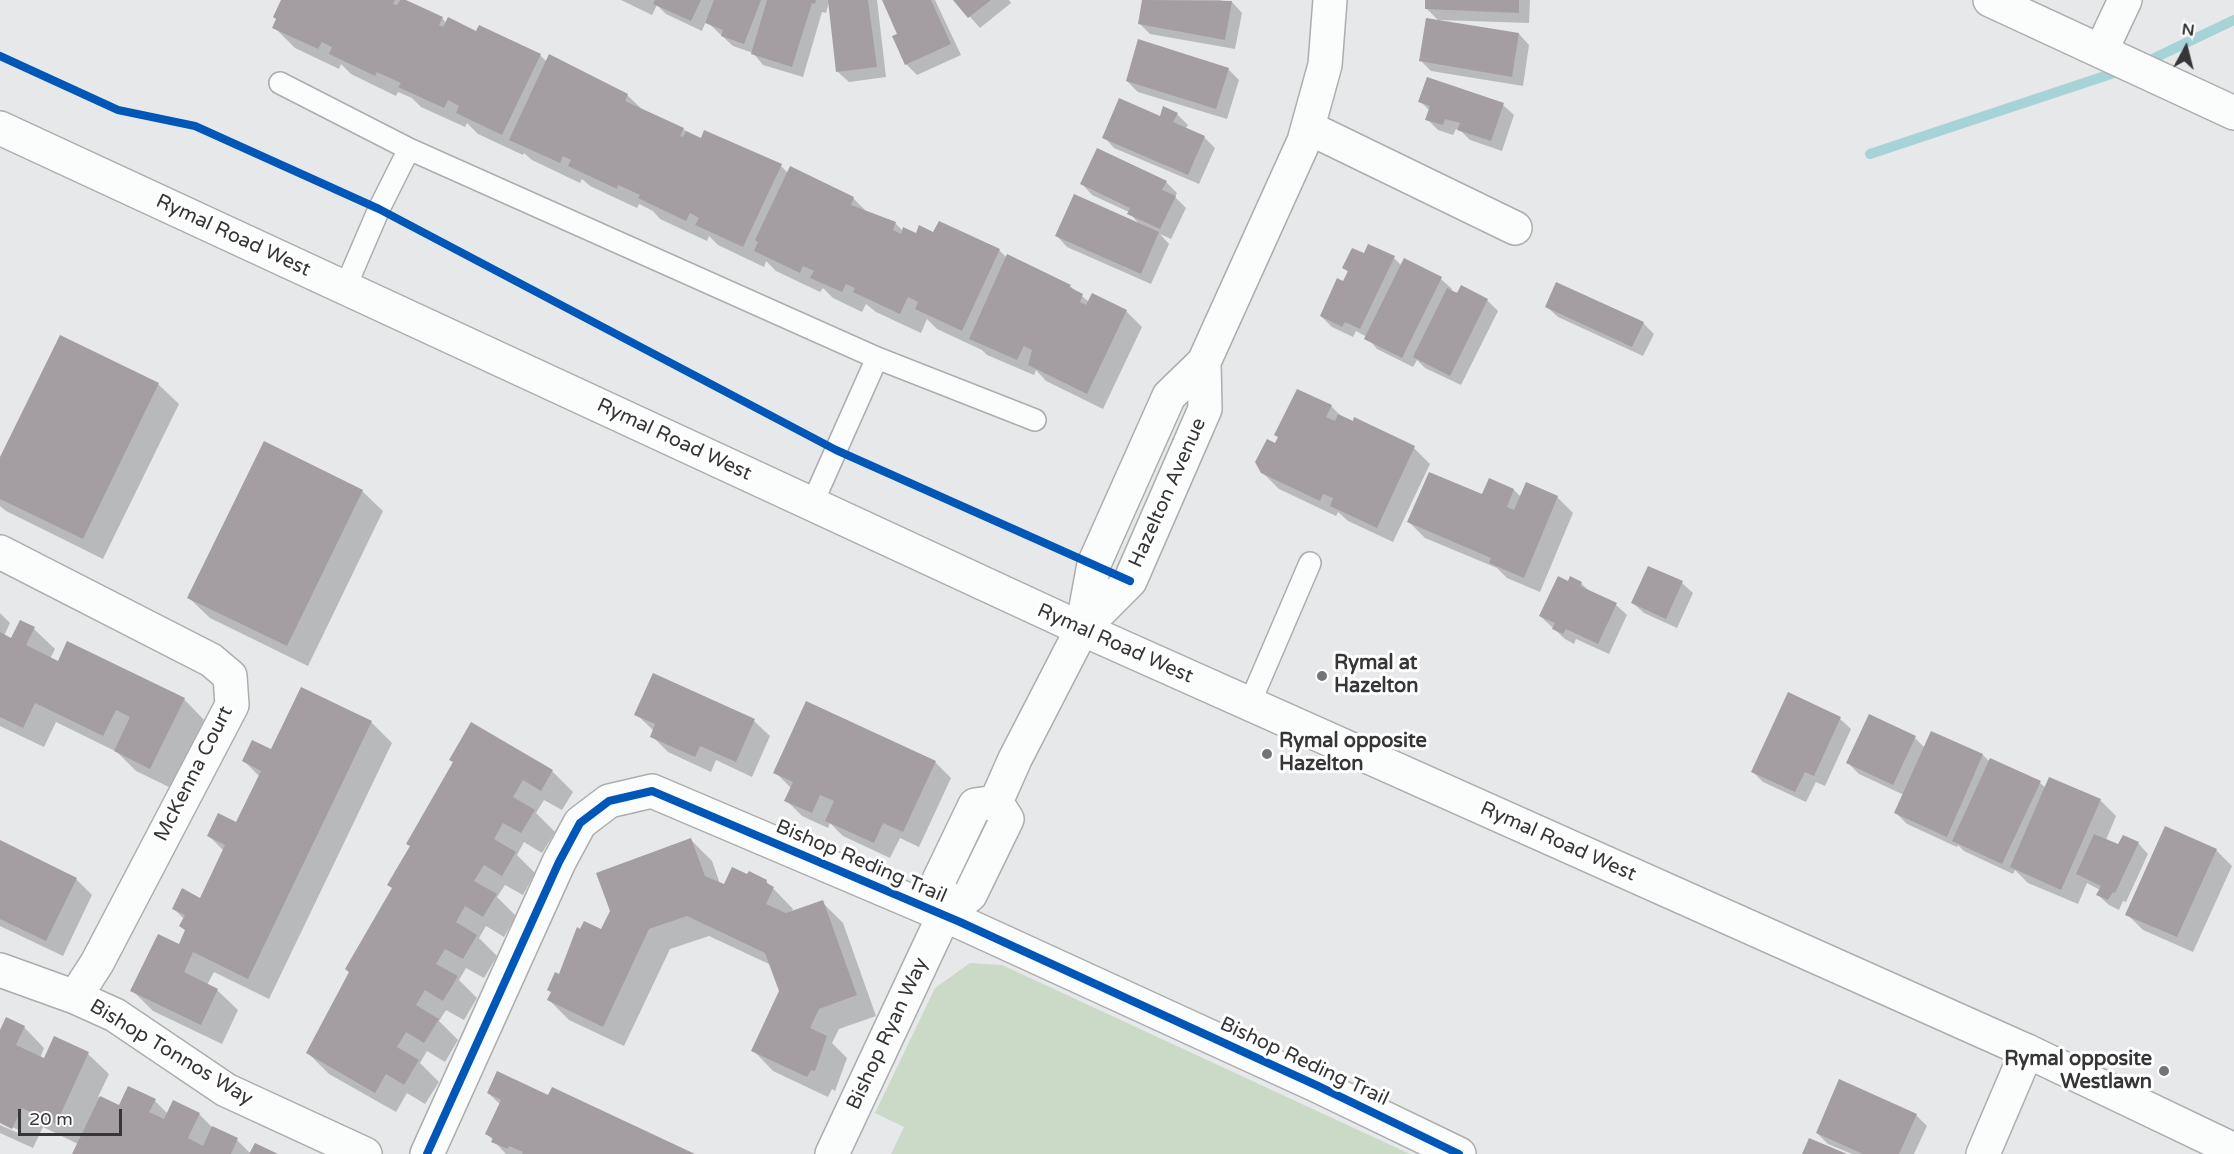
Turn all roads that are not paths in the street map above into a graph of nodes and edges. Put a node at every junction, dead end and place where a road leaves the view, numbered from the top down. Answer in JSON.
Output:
{"nodes":[{"id":1,"x":1330,"y":0,"type":"edge"},
{"id":2,"x":1990,"y":0,"type":"edge"},
{"id":3,"x":2125,"y":0,"type":"edge"},
{"id":4,"x":2101,"y":51,"type":"junction"},
{"id":5,"x":280,"y":82,"type":"dead end"},
{"id":6,"x":2234,"y":113,"type":"edge"},
{"id":7,"x":0,"y":128,"type":"edge"},
{"id":8,"x":1309,"y":128,"type":"junction"},
{"id":9,"x":408,"y":149,"type":"junction"},
{"id":10,"x":1515,"y":228,"type":"dead end"},
{"id":11,"x":345,"y":288,"type":"junction"},
{"id":12,"x":877,"y":358,"type":"junction"},
{"id":13,"x":1035,"y":420,"type":"dead end"},
{"id":14,"x":812,"y":504,"type":"junction"},
{"id":15,"x":0,"y":552,"type":"edge"},
{"id":16,"x":1310,"y":563,"type":"dead end"},
{"id":17,"x":1082,"y":629,"type":"junction"},
{"id":18,"x":1249,"y":705,"type":"junction"},
{"id":19,"x":944,"y":915,"type":"junction"},
{"id":20,"x":0,"y":970,"type":"edge"},
{"id":21,"x":75,"y":997,"type":"junction"},
{"id":22,"x":2027,"y":1051,"type":"junction"},
{"id":23,"x":2234,"y":1150,"type":"edge"},
{"id":24,"x":365,"y":1154,"type":"edge"},
{"id":25,"x":427,"y":1154,"type":"edge"},
{"id":26,"x":832,"y":1154,"type":"edge"},
{"id":27,"x":1459,"y":1154,"type":"edge"},
{"id":28,"x":1983,"y":1154,"type":"edge"}],
"edges":[{"from":1,"to":8,"type":"street","name":"Hazelton Avenue"},
{"from":2,"to":4,"type":"street"},
{"from":3,"to":4,"type":"street"},
{"from":4,"to":6,"type":"street"},
{"from":5,"to":9,"type":"lane"},
{"from":7,"to":11,"type":"street","name":"Rymal Road West"},
{"from":8,"to":10,"type":"street"},
{"from":8,"to":17,"type":"street","name":"Hazelton Avenue"},
{"from":9,"to":11,"type":"lane"},
{"from":9,"to":12,"type":"lane"},
{"from":11,"to":14,"type":"street","name":"Rymal Road West"},
{"from":12,"to":13,"type":"lane"},
{"from":12,"to":14,"type":"lane"},
{"from":14,"to":17,"type":"street","name":"Rymal Road West"},
{"from":15,"to":21,"type":"street","name":"McKenna Court"},
{"from":16,"to":18,"type":"lane"},
{"from":17,"to":18,"type":"street","name":"Rymal Road West"},
{"from":17,"to":19,"type":"street","name":"Bishop Ryan Way"},
{"from":18,"to":22,"type":"street","name":"Rymal Road West"},
{"from":19,"to":25,"type":"street","name":"Bishop Reding Trail"},
{"from":19,"to":26,"type":"street","name":"Bishop Ryan Way"},
{"from":19,"to":27,"type":"street","name":"Bishop Reding Trail"},
{"from":20,"to":21,"type":"street"},
{"from":21,"to":24,"type":"street","name":"Bishop Tonnos Way"},
{"from":22,"to":23,"type":"street","name":"Rymal Road West"},
{"from":22,"to":28,"type":"street"}]}
